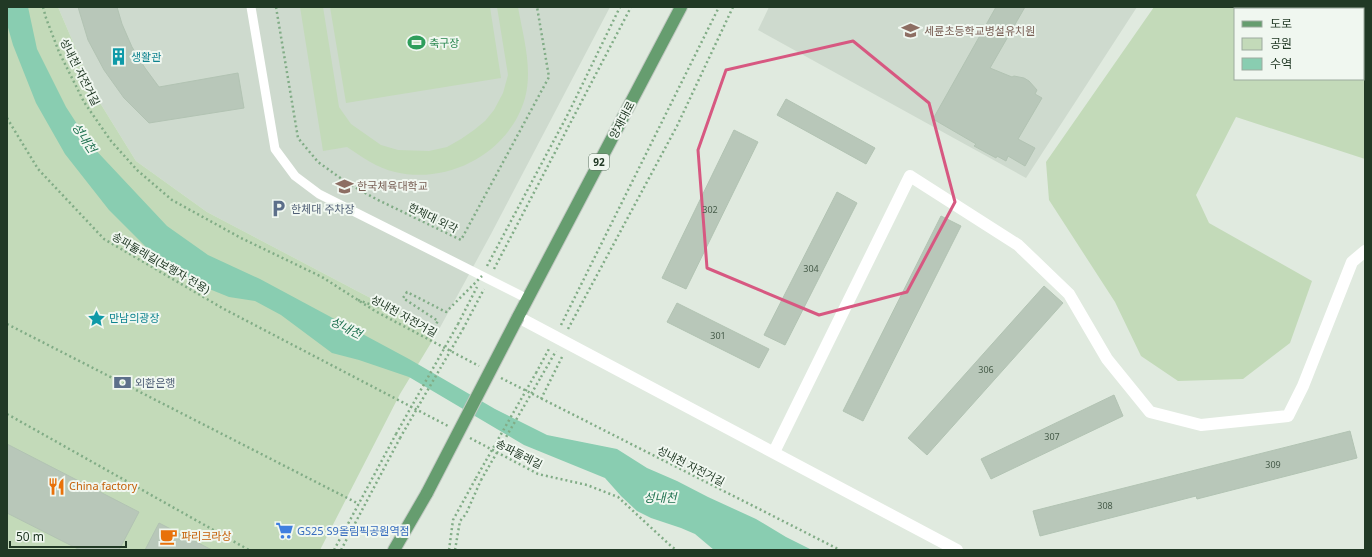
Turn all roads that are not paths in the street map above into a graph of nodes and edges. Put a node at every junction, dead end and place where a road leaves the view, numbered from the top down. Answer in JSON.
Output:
{"nodes":[{"id":1,"x":251,"y":7,"type":"edge"},
{"id":2,"x":681,"y":7,"type":"edge"},
{"id":3,"x":1365,"y":251,"type":"edge"},
{"id":4,"x":528,"y":299,"type":"junction"},
{"id":5,"x":518,"y":317,"type":"junction"},
{"id":6,"x":774,"y":452,"type":"junction"},
{"id":7,"x":394,"y":550,"type":"edge"},
{"id":8,"x":957,"y":550,"type":"edge"}],
"edges":[{"from":1,"to":4,"type":"lane"},
{"from":2,"to":4,"type":"main road","name":"양재대로","number":"92"},
{"from":3,"to":6,"type":"street"},
{"from":4,"to":5,"type":"main road","name":"양재대로","number":"92"},
{"from":5,"to":6,"type":"street"},
{"from":5,"to":7,"type":"main road","number":"92","bridge":true},
{"from":6,"to":8,"type":"street"}]}
